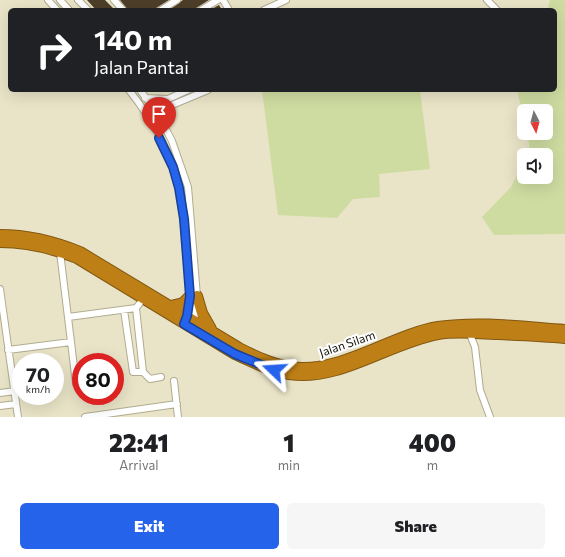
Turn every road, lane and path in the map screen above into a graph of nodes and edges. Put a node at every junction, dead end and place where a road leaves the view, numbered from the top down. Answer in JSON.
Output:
{"nodes":[{"id":1,"x":48,"y":0,"type":"edge"},
{"id":2,"x":60,"y":0,"type":"edge"},
{"id":3,"x":78,"y":0,"type":"edge"},
{"id":4,"x":114,"y":0,"type":"edge"},
{"id":5,"x":177,"y":0,"type":"edge"},
{"id":6,"x":218,"y":0,"type":"edge"},
{"id":7,"x":286,"y":0,"type":"edge"},
{"id":8,"x":487,"y":0,"type":"edge"},
{"id":9,"x":55,"y":8,"type":"edge"},
{"id":10,"x":67,"y":8,"type":"edge"},
{"id":11,"x":86,"y":8,"type":"edge"},
{"id":12,"x":121,"y":8,"type":"edge"},
{"id":13,"x":164,"y":8,"type":"edge"},
{"id":14,"x":204,"y":8,"type":"edge"},
{"id":15,"x":275,"y":8,"type":"edge"},
{"id":16,"x":495,"y":8,"type":"edge"},
{"id":17,"x":131,"y":92,"type":"edge"},
{"id":18,"x":141,"y":92,"type":"edge"},
{"id":19,"x":184,"y":92,"type":"edge"},
{"id":20,"x":203,"y":92,"type":"edge"},
{"id":21,"x":145,"y":98,"type":"junction"},
{"id":22,"x":162,"y":122,"type":"junction"},
{"id":23,"x":0,"y":235,"type":"edge"},
{"id":24,"x":0,"y":242,"type":"edge"},
{"id":25,"x":60,"y":252,"type":"junction"},
{"id":26,"x":0,"y":289,"type":"edge"},
{"id":27,"x":194,"y":296,"type":"junction"},
{"id":28,"x":144,"y":298,"type":"junction"},
{"id":29,"x":171,"y":306,"type":"junction"},
{"id":30,"x":136,"y":308,"type":"junction"},
{"id":31,"x":124,"y":310,"type":"junction"},
{"id":32,"x":68,"y":317,"type":"junction"},
{"id":33,"x":190,"y":322,"type":"junction"},
{"id":34,"x":565,"y":330,"type":"edge"},
{"id":35,"x":469,"y":332,"type":"junction"},
{"id":36,"x":214,"y":333,"type":"junction"},
{"id":37,"x":488,"y":333,"type":"junction"},
{"id":38,"x":565,"y":338,"type":"edge"},
{"id":39,"x":71,"y":342,"type":"junction"},
{"id":40,"x":475,"y":347,"type":"junction"},
{"id":41,"x":8,"y":350,"type":"junction"},
{"id":42,"x":72,"y":353,"type":"edge"},
{"id":43,"x":143,"y":372,"type":"junction"},
{"id":44,"x":12,"y":377,"type":"edge"},
{"id":45,"x":161,"y":377,"type":"dead end"},
{"id":46,"x":174,"y":381,"type":"dead end"},
{"id":47,"x":12,"y":391,"type":"edge"},
{"id":48,"x":0,"y":393,"type":"edge"},
{"id":49,"x":12,"y":404,"type":"edge"},
{"id":50,"x":177,"y":404,"type":"junction"},
{"id":51,"x":16,"y":405,"type":"edge"},
{"id":52,"x":0,"y":406,"type":"edge"},
{"id":53,"x":18,"y":417,"type":"edge"},
{"id":54,"x":85,"y":417,"type":"edge"},
{"id":55,"x":178,"y":417,"type":"edge"},
{"id":56,"x":490,"y":417,"type":"edge"}],
"edges":[{"from":1,"to":9,"type":"street"},
{"from":2,"to":10,"type":"street"},
{"from":3,"to":11,"type":"street"},
{"from":4,"to":12,"type":"street"},
{"from":5,"to":13,"type":"street"},
{"from":6,"to":14,"type":"street"},
{"from":7,"to":15,"type":"street"},
{"from":8,"to":16,"type":"street"},
{"from":17,"to":27,"type":"street"},
{"from":18,"to":21,"type":"street"},
{"from":19,"to":21,"type":"street"},
{"from":20,"to":22,"type":"street"},
{"from":21,"to":22,"type":"street"},
{"from":22,"to":27,"type":"street"},
{"from":23,"to":29,"type":"highway","name":"Jalan Silam"},
{"from":24,"to":25,"type":"highway","name":"Jalan Silam"},
{"from":25,"to":28,"type":"highway","name":"Jalan Silam"},
{"from":25,"to":32,"type":"street"},
{"from":26,"to":41,"type":"street"},
{"from":27,"to":29,"type":"highway"},
{"from":27,"to":33,"type":"street"},
{"from":27,"to":36,"type":"highway"},
{"from":28,"to":30,"type":"street"},
{"from":28,"to":33,"type":"highway","name":"Jalan Silam"},
{"from":29,"to":33,"type":"highway","name":"Jalan Silam"},
{"from":30,"to":31,"type":"street"},
{"from":30,"to":43,"type":"street"},
{"from":31,"to":32,"type":"street"},
{"from":31,"to":43,"type":"street"},
{"from":32,"to":39,"type":"street"},
{"from":33,"to":35,"type":"highway","name":"Jalan Silam"},
{"from":33,"to":36,"type":"highway","name":"Jalan Silam"},
{"from":34,"to":36,"type":"highway","name":"Jalan Silam"},
{"from":35,"to":37,"type":"highway","name":"Jalan Silam"},
{"from":35,"to":40,"type":"street"},
{"from":37,"to":38,"type":"highway","name":"Jalan Silam"},
{"from":37,"to":40,"type":"street"},
{"from":39,"to":41,"type":"street"},
{"from":39,"to":42,"type":"street"},
{"from":40,"to":56,"type":"street"},
{"from":41,"to":44,"type":"street"},
{"from":43,"to":45,"type":"street"},
{"from":46,"to":50,"type":"street"},
{"from":47,"to":48,"type":"street"},
{"from":49,"to":52,"type":"street"},
{"from":50,"to":54,"type":"street"},
{"from":50,"to":55,"type":"street"},
{"from":51,"to":53,"type":"street"}]}
